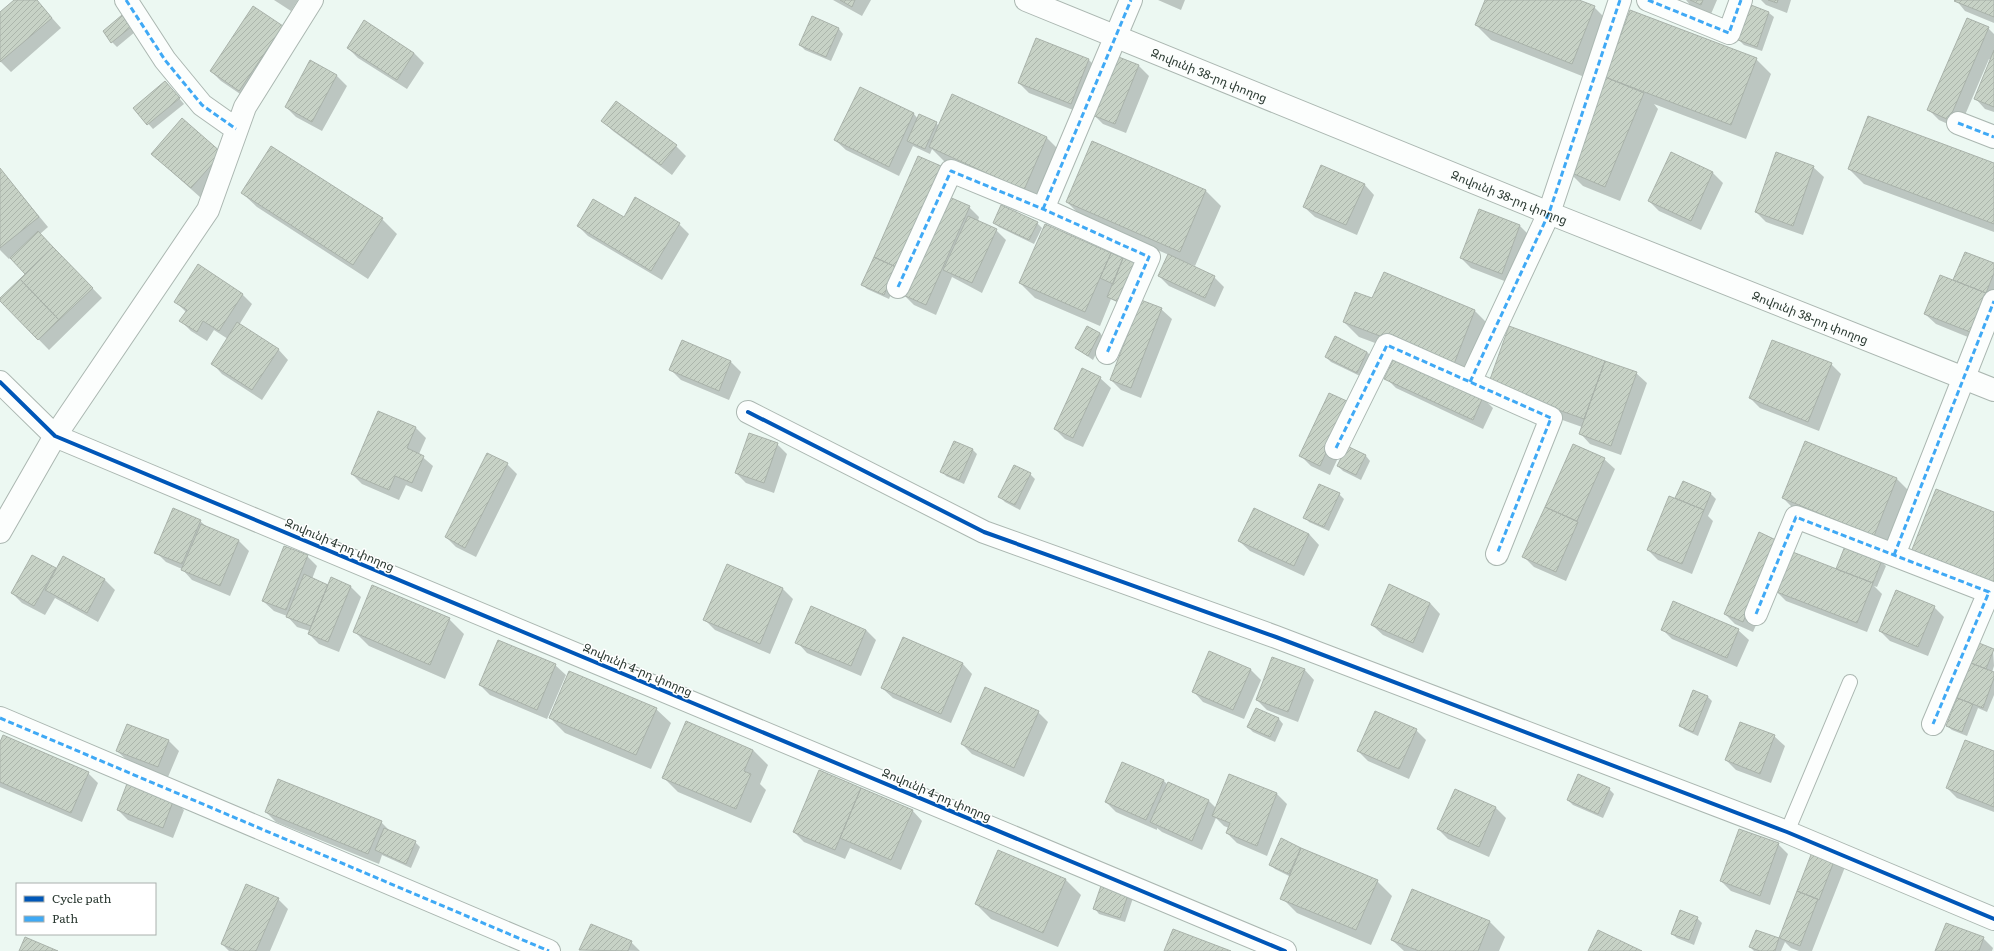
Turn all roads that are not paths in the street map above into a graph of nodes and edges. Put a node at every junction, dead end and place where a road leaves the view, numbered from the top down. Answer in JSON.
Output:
{"nodes":[{"id":1,"x":126,"y":0,"type":"edge"},
{"id":2,"x":312,"y":0,"type":"edge"},
{"id":3,"x":1026,"y":0,"type":"edge"},
{"id":4,"x":1131,"y":0,"type":"edge"},
{"id":5,"x":1620,"y":0,"type":"edge"},
{"id":6,"x":1648,"y":0,"type":"edge"},
{"id":7,"x":1741,"y":0,"type":"edge"},
{"id":8,"x":1116,"y":36,"type":"junction"},
{"id":9,"x":1958,"y":123,"type":"dead end"},
{"id":10,"x":236,"y":130,"type":"junction"},
{"id":11,"x":1994,"y":137,"type":"edge"},
{"id":12,"x":1043,"y":209,"type":"junction"},
{"id":13,"x":1549,"y":213,"type":"junction"},
{"id":14,"x":898,"y":287,"type":"dead end"},
{"id":15,"x":1994,"y":301,"type":"edge"},
{"id":16,"x":1108,"y":353,"type":"dead end"},
{"id":17,"x":1964,"y":376,"type":"junction"},
{"id":18,"x":0,"y":382,"type":"edge"},
{"id":19,"x":1470,"y":382,"type":"junction"},
{"id":20,"x":1994,"y":390,"type":"edge"},
{"id":21,"x":748,"y":412,"type":"dead end"},
{"id":22,"x":56,"y":436,"type":"junction"},
{"id":23,"x":1336,"y":448,"type":"dead end"},
{"id":24,"x":0,"y":532,"type":"edge"},
{"id":25,"x":1497,"y":554,"type":"dead end"},
{"id":26,"x":1894,"y":554,"type":"junction"},
{"id":27,"x":1756,"y":614,"type":"dead end"},
{"id":28,"x":1850,"y":682,"type":"dead end"},
{"id":29,"x":0,"y":718,"type":"edge"},
{"id":30,"x":1933,"y":724,"type":"dead end"},
{"id":31,"x":1786,"y":832,"type":"junction"},
{"id":32,"x":1994,"y":919,"type":"edge"},
{"id":33,"x":549,"y":951,"type":"edge"},
{"id":34,"x":1285,"y":951,"type":"edge"}],
"edges":[{"from":1,"to":10,"type":"street"},
{"from":2,"to":10,"type":"street"},
{"from":3,"to":8,"type":"street","name":"Զովունի 38-րդ փողոց"},
{"from":4,"to":8,"type":"street"},
{"from":5,"to":13,"type":"street"},
{"from":6,"to":7,"type":"street"},
{"from":8,"to":12,"type":"street"},
{"from":8,"to":13,"type":"street","name":"Զովունի 38-րդ փողոց"},
{"from":9,"to":11,"type":"street"},
{"from":10,"to":22,"type":"street"},
{"from":12,"to":14,"type":"street"},
{"from":12,"to":16,"type":"street"},
{"from":13,"to":17,"type":"street","name":"Զովունի 38-րդ փողոց"},
{"from":13,"to":19,"type":"street"},
{"from":15,"to":17,"type":"street"},
{"from":17,"to":20,"type":"street","name":"Զովունի 38-րդ փողոց"},
{"from":17,"to":26,"type":"street"},
{"from":18,"to":22,"type":"street","name":"Զովունի 4-րդ փողոց"},
{"from":19,"to":23,"type":"street"},
{"from":19,"to":25,"type":"street"},
{"from":21,"to":31,"type":"street"},
{"from":22,"to":24,"type":"street"},
{"from":22,"to":34,"type":"street","name":"Զովունի 4-րդ փողոց"},
{"from":26,"to":27,"type":"street"},
{"from":26,"to":30,"type":"street"},
{"from":28,"to":31,"type":"lane"},
{"from":29,"to":33,"type":"street"},
{"from":31,"to":32,"type":"street"}]}
